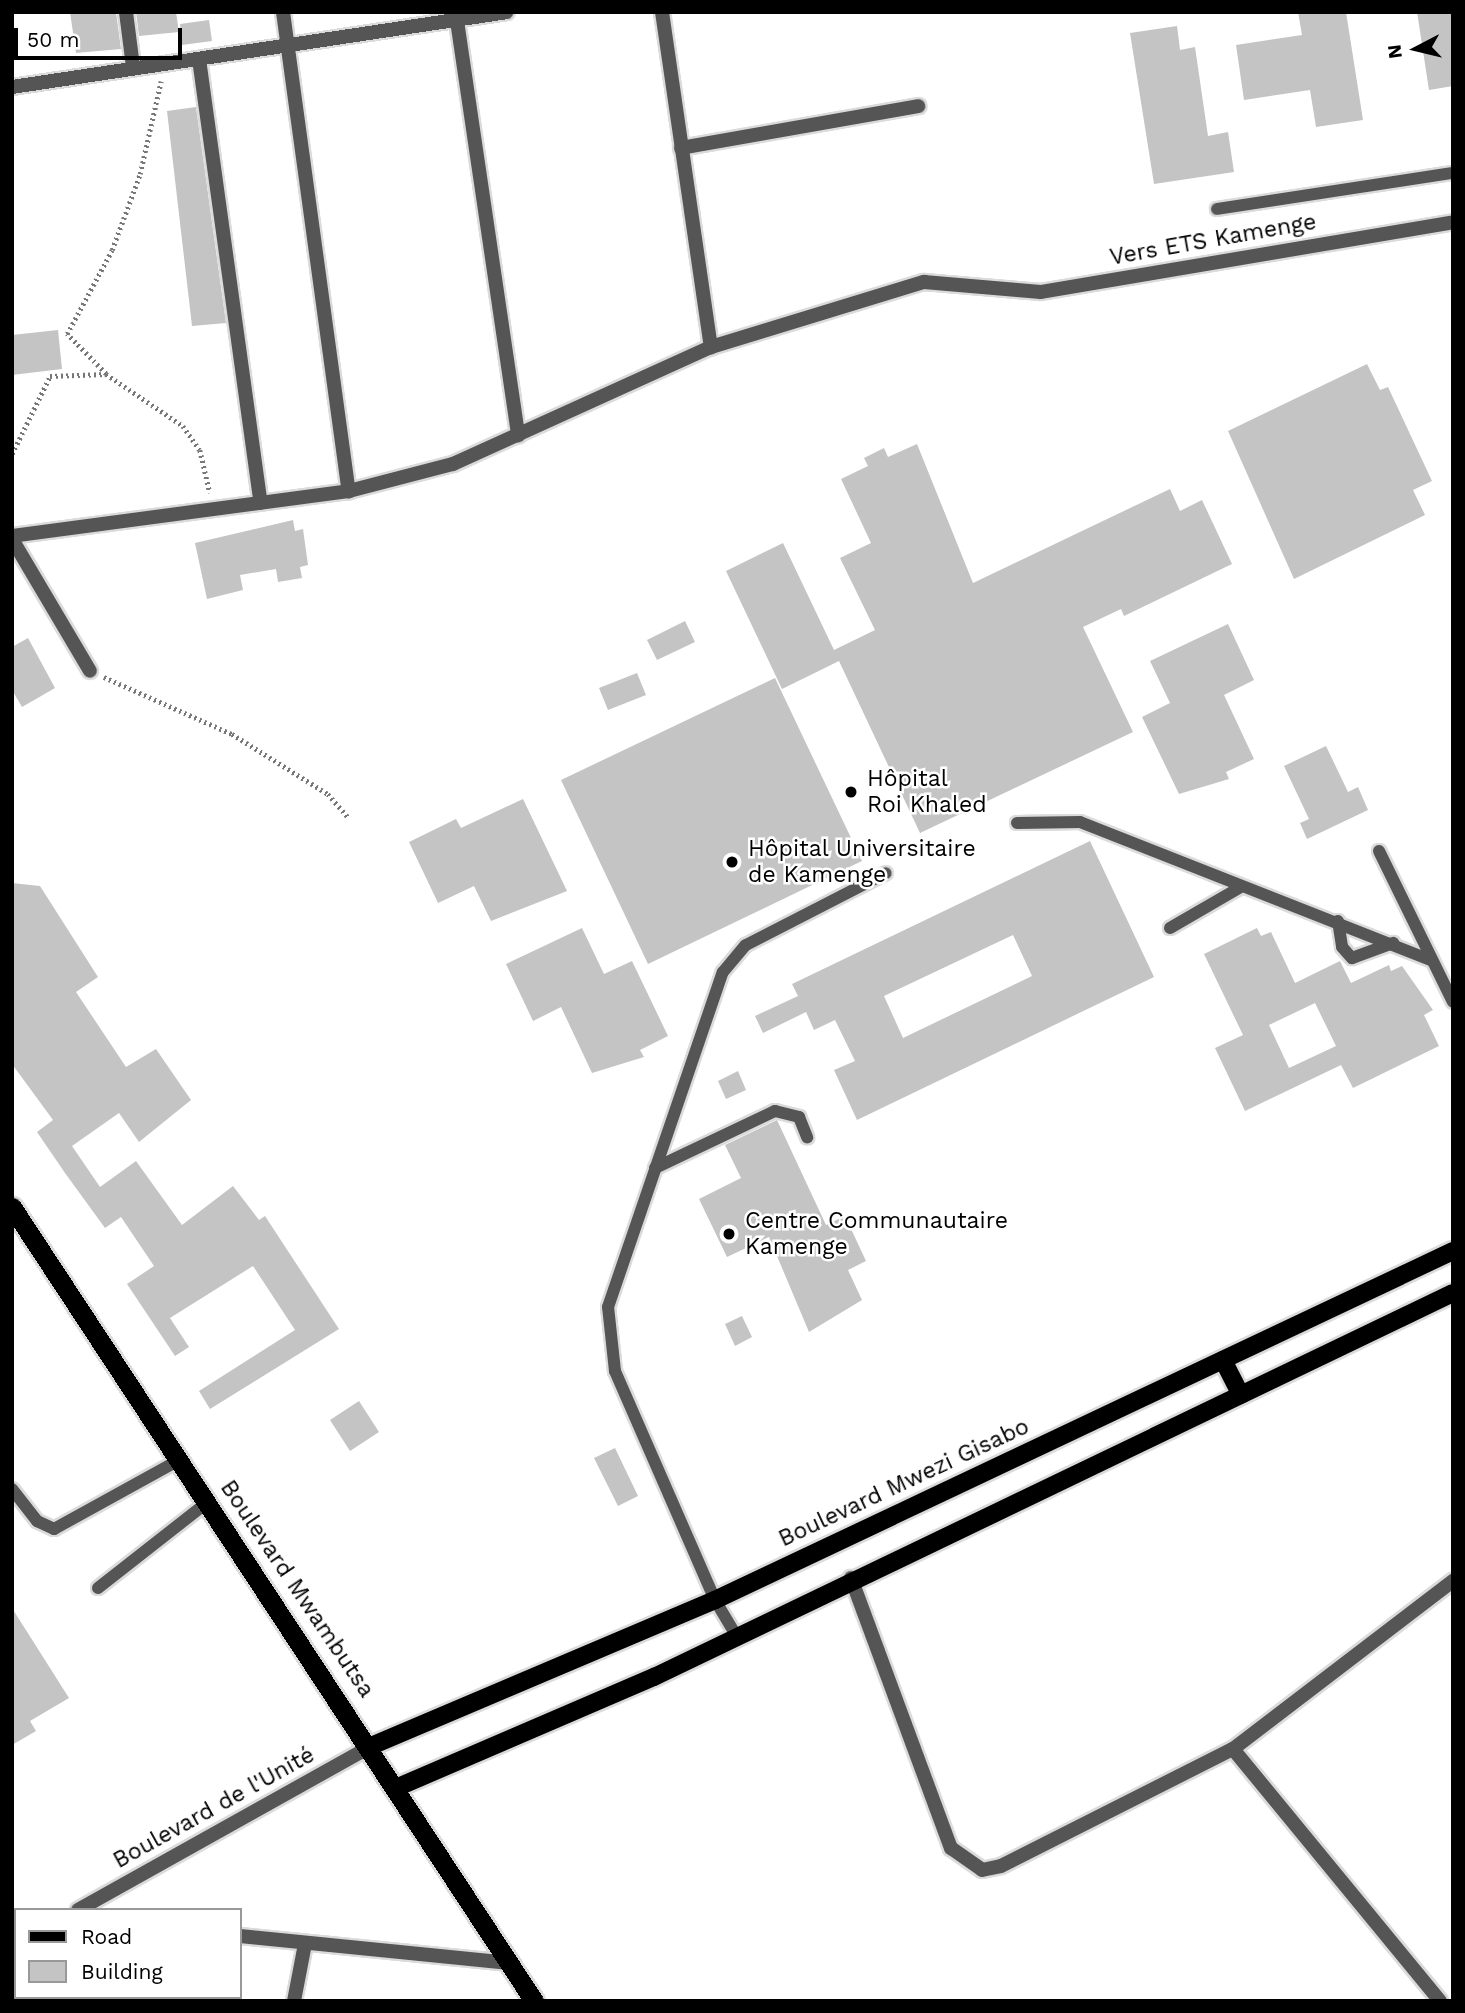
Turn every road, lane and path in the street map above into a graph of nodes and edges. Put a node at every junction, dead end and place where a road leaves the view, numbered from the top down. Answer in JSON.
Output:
{"nodes":[{"id":1,"x":126,"y":12,"type":"edge"},
{"id":2,"x":283,"y":12,"type":"edge"},
{"id":3,"x":506,"y":12,"type":"edge"},
{"id":4,"x":662,"y":12,"type":"edge"},
{"id":5,"x":457,"y":17,"type":"edge"},
{"id":6,"x":287,"y":48,"type":"junction"},
{"id":7,"x":199,"y":59,"type":"junction"},
{"id":8,"x":163,"y":63,"type":"junction"},
{"id":9,"x":133,"y":67,"type":"junction"},
{"id":10,"x":12,"y":87,"type":"edge"},
{"id":11,"x":918,"y":106,"type":"dead end"},
{"id":12,"x":681,"y":148,"type":"junction"},
{"id":13,"x":1453,"y":173,"type":"edge"},
{"id":14,"x":1217,"y":209,"type":"dead end"},
{"id":15,"x":1453,"y":222,"type":"edge"},
{"id":16,"x":711,"y":347,"type":"junction"},
{"id":17,"x":106,"y":374,"type":"junction"},
{"id":18,"x":518,"y":435,"type":"junction"},
{"id":19,"x":12,"y":454,"type":"edge"},
{"id":20,"x":349,"y":491,"type":"junction"},
{"id":21,"x":261,"y":503,"type":"junction"},
{"id":22,"x":213,"y":509,"type":"junction"},
{"id":23,"x":12,"y":538,"type":"edge"},
{"id":24,"x":90,"y":671,"type":"joint"},
{"id":25,"x":348,"y":817,"type":"dead end"},
{"id":26,"x":1017,"y":823,"type":"dead end"},
{"id":27,"x":1379,"y":851,"type":"dead end"},
{"id":28,"x":887,"y":873,"type":"dead end"},
{"id":29,"x":1239,"y":888,"type":"junction"},
{"id":30,"x":1338,"y":921,"type":"junction"},
{"id":31,"x":1170,"y":928,"type":"dead end"},
{"id":32,"x":1393,"y":943,"type":"junction"},
{"id":33,"x":1432,"y":961,"type":"junction"},
{"id":34,"x":1453,"y":1002,"type":"edge"},
{"id":35,"x":807,"y":1137,"type":"dead end"},
{"id":36,"x":655,"y":1168,"type":"junction"},
{"id":37,"x":14,"y":1215,"type":"edge"},
{"id":38,"x":1453,"y":1251,"type":"edge"},
{"id":39,"x":1453,"y":1293,"type":"edge"},
{"id":40,"x":1223,"y":1360,"type":"junction"},
{"id":41,"x":1241,"y":1395,"type":"junction"},
{"id":42,"x":181,"y":1459,"type":"junction"},
{"id":43,"x":12,"y":1489,"type":"edge"},
{"id":44,"x":209,"y":1501,"type":"junction"},
{"id":45,"x":851,"y":1578,"type":"junction"},
{"id":46,"x":1453,"y":1581,"type":"edge"},
{"id":47,"x":98,"y":1588,"type":"dead end"},
{"id":48,"x":715,"y":1600,"type":"junction"},
{"id":49,"x":737,"y":1636,"type":"junction"},
{"id":50,"x":371,"y":1746,"type":"junction"},
{"id":51,"x":1233,"y":1749,"type":"junction"},
{"id":52,"x":398,"y":1787,"type":"junction"},
{"id":53,"x":82,"y":1908,"type":"edge"},
{"id":54,"x":242,"y":1936,"type":"edge"},
{"id":55,"x":305,"y":1944,"type":"junction"},
{"id":56,"x":510,"y":1963,"type":"junction"},
{"id":57,"x":294,"y":2001,"type":"edge"},
{"id":58,"x":534,"y":2001,"type":"edge"},
{"id":59,"x":1440,"y":2001,"type":"edge"}],
"edges":[{"from":1,"to":9,"type":"street"},
{"from":2,"to":6,"type":"street"},
{"from":3,"to":5,"type":"street"},
{"from":4,"to":12,"type":"street"},
{"from":5,"to":6,"type":"street"},
{"from":5,"to":18,"type":"street"},
{"from":6,"to":7,"type":"street"},
{"from":6,"to":20,"type":"street"},
{"from":7,"to":8,"type":"street"},
{"from":7,"to":21,"type":"street"},
{"from":8,"to":9,"type":"street"},
{"from":8,"to":17,"type":"path"},
{"from":9,"to":10,"type":"street"},
{"from":11,"to":12,"type":"street"},
{"from":12,"to":16,"type":"street"},
{"from":13,"to":14,"type":"lane"},
{"from":15,"to":16,"type":"street","name":"Vers ETS Kamenge"},
{"from":16,"to":18,"type":"street","name":"Vers ETS Kamenge"},
{"from":17,"to":19,"type":"path"},
{"from":17,"to":22,"type":"path"},
{"from":18,"to":20,"type":"street","name":"Vers ETS Kamenge"},
{"from":20,"to":21,"type":"street","name":"Vers ETS Kamenge"},
{"from":21,"to":22,"type":"street","name":"Vers ETS Kamenge"},
{"from":22,"to":23,"type":"street","name":"Vers ETS Kamenge"},
{"from":23,"to":24,"type":"street"},
{"from":24,"to":25,"type":"path"},
{"from":26,"to":29,"type":"lane"},
{"from":27,"to":33,"type":"lane"},
{"from":28,"to":36,"type":"lane"},
{"from":29,"to":30,"type":"lane"},
{"from":29,"to":31,"type":"lane"},
{"from":30,"to":32,"type":"lane"},
{"from":30,"to":32,"type":"lane"},
{"from":32,"to":33,"type":"lane"},
{"from":33,"to":34,"type":"lane"},
{"from":35,"to":36,"type":"lane"},
{"from":36,"to":48,"type":"lane"},
{"from":37,"to":42,"type":"highway","name":"Boulevard Mwambutsa"},
{"from":38,"to":40,"type":"main road","name":"Boulevard Mwezi Gisabo"},
{"from":39,"to":41,"type":"main road"},
{"from":40,"to":41,"type":"main road"},
{"from":40,"to":48,"type":"main road","name":"Boulevard Mwezi Gisabo"},
{"from":41,"to":45,"type":"main road"},
{"from":42,"to":43,"type":"lane"},
{"from":42,"to":44,"type":"highway","name":"Boulevard Mwambutsa"},
{"from":44,"to":47,"type":"lane"},
{"from":44,"to":50,"type":"highway","name":"Boulevard Mwambutsa"},
{"from":45,"to":49,"type":"main road"},
{"from":45,"to":51,"type":"street"},
{"from":46,"to":51,"type":"street"},
{"from":48,"to":49,"type":"lane"},
{"from":48,"to":50,"type":"main road","name":"Boulevard Mwezi Gisabo"},
{"from":49,"to":52,"type":"main road"},
{"from":50,"to":52,"type":"highway","name":"Boulevard Mwambutsa"},
{"from":50,"to":53,"type":"street","name":"Boulevard de l'Unité"},
{"from":51,"to":59,"type":"street"},
{"from":52,"to":56,"type":"highway","name":"Boulevard Mwambutsa"},
{"from":54,"to":55,"type":"street"},
{"from":55,"to":56,"type":"street"},
{"from":55,"to":57,"type":"street"},
{"from":56,"to":58,"type":"highway","name":"Boulevard Mwambutsa"}]}
